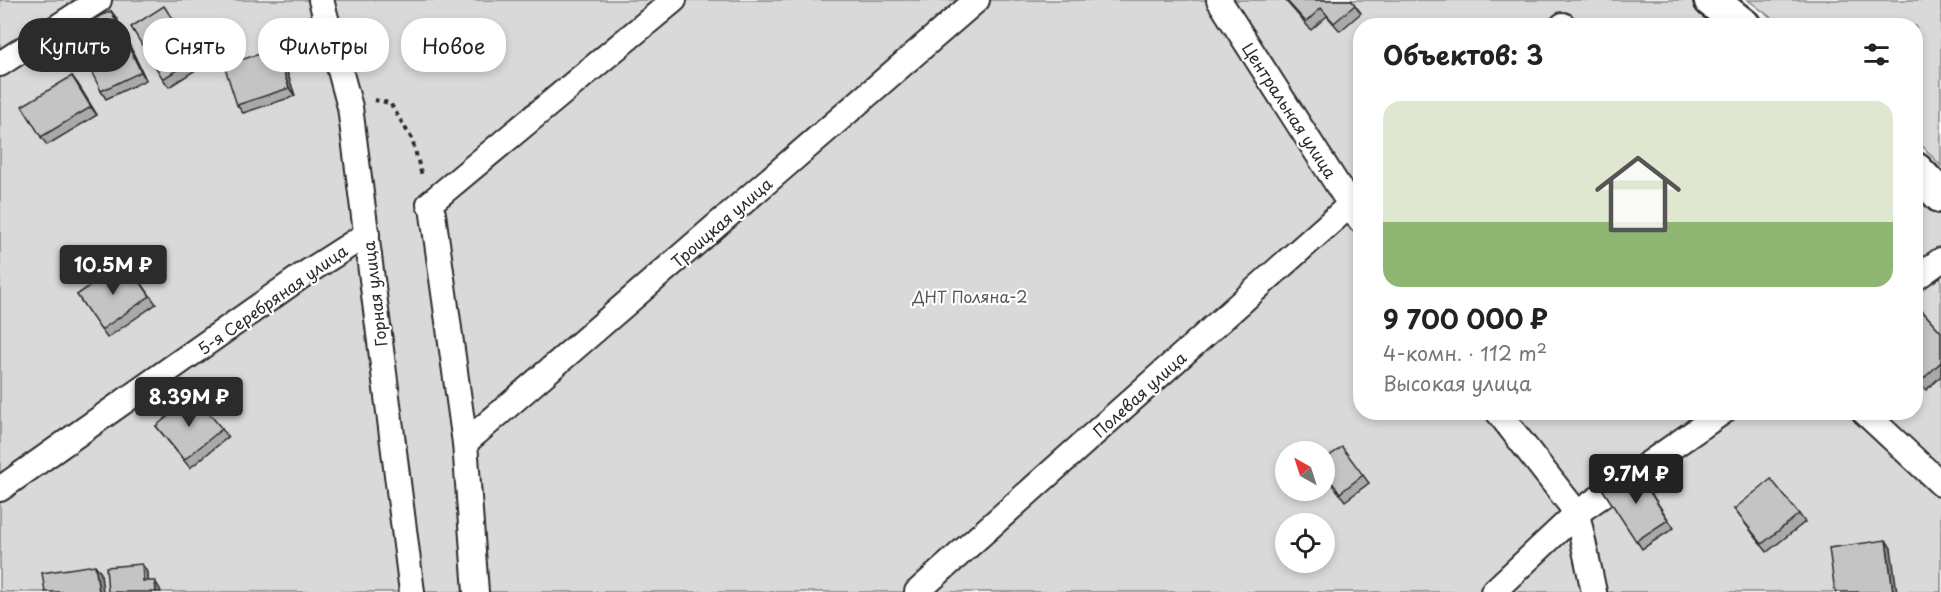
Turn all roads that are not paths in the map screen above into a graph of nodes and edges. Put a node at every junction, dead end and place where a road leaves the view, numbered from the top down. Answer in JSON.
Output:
{"nodes":[{"id":1,"x":99,"y":0,"type":"edge"},
{"id":2,"x":321,"y":0,"type":"edge"},
{"id":3,"x":675,"y":0,"type":"edge"},
{"id":4,"x":977,"y":0,"type":"edge"},
{"id":5,"x":1219,"y":0,"type":"edge"},
{"id":6,"x":1711,"y":0,"type":"edge"},
{"id":7,"x":1734,"y":18,"type":"edge"},
{"id":8,"x":0,"y":64,"type":"edge"},
{"id":9,"x":1923,"y":177,"type":"edge"},
{"id":10,"x":1941,"y":196,"type":"edge"},
{"id":11,"x":1353,"y":201,"type":"edge"},
{"id":12,"x":1353,"y":210,"type":"edge"},
{"id":13,"x":367,"y":234,"type":"junction"},
{"id":14,"x":1941,"y":260,"type":"edge"},
{"id":15,"x":1923,"y":273,"type":"edge"},
{"id":16,"x":1504,"y":420,"type":"edge"},
{"id":17,"x":1711,"y":420,"type":"edge"},
{"id":18,"x":1873,"y":420,"type":"edge"},
{"id":19,"x":465,"y":443,"type":"junction"},
{"id":20,"x":1941,"y":484,"type":"edge"},
{"id":21,"x":0,"y":489,"type":"edge"},
{"id":22,"x":1577,"y":513,"type":"junction"},
{"id":23,"x":412,"y":592,"type":"edge"},
{"id":24,"x":476,"y":592,"type":"edge"},
{"id":25,"x":917,"y":592,"type":"edge"},
{"id":26,"x":1493,"y":592,"type":"edge"},
{"id":27,"x":1594,"y":592,"type":"edge"}],
"edges":[{"from":1,"to":8,"type":"street"},
{"from":2,"to":13,"type":"street","name":"Горная улица"},
{"from":3,"to":19,"type":"street"},
{"from":4,"to":19,"type":"street","name":"Троицкая улица"},
{"from":5,"to":11,"type":"street","name":"Центральная улица"},
{"from":6,"to":7,"type":"street"},
{"from":9,"to":10,"type":"street"},
{"from":12,"to":25,"type":"street","name":"Полевая улица"},
{"from":13,"to":21,"type":"street","name":"5-я Серебряная улица"},
{"from":13,"to":23,"type":"street","name":"Горная улица"},
{"from":14,"to":15,"type":"street"},
{"from":16,"to":22,"type":"street"},
{"from":17,"to":22,"type":"street"},
{"from":18,"to":20,"type":"street"},
{"from":19,"to":24,"type":"street"},
{"from":22,"to":26,"type":"street"},
{"from":22,"to":27,"type":"street"}]}
